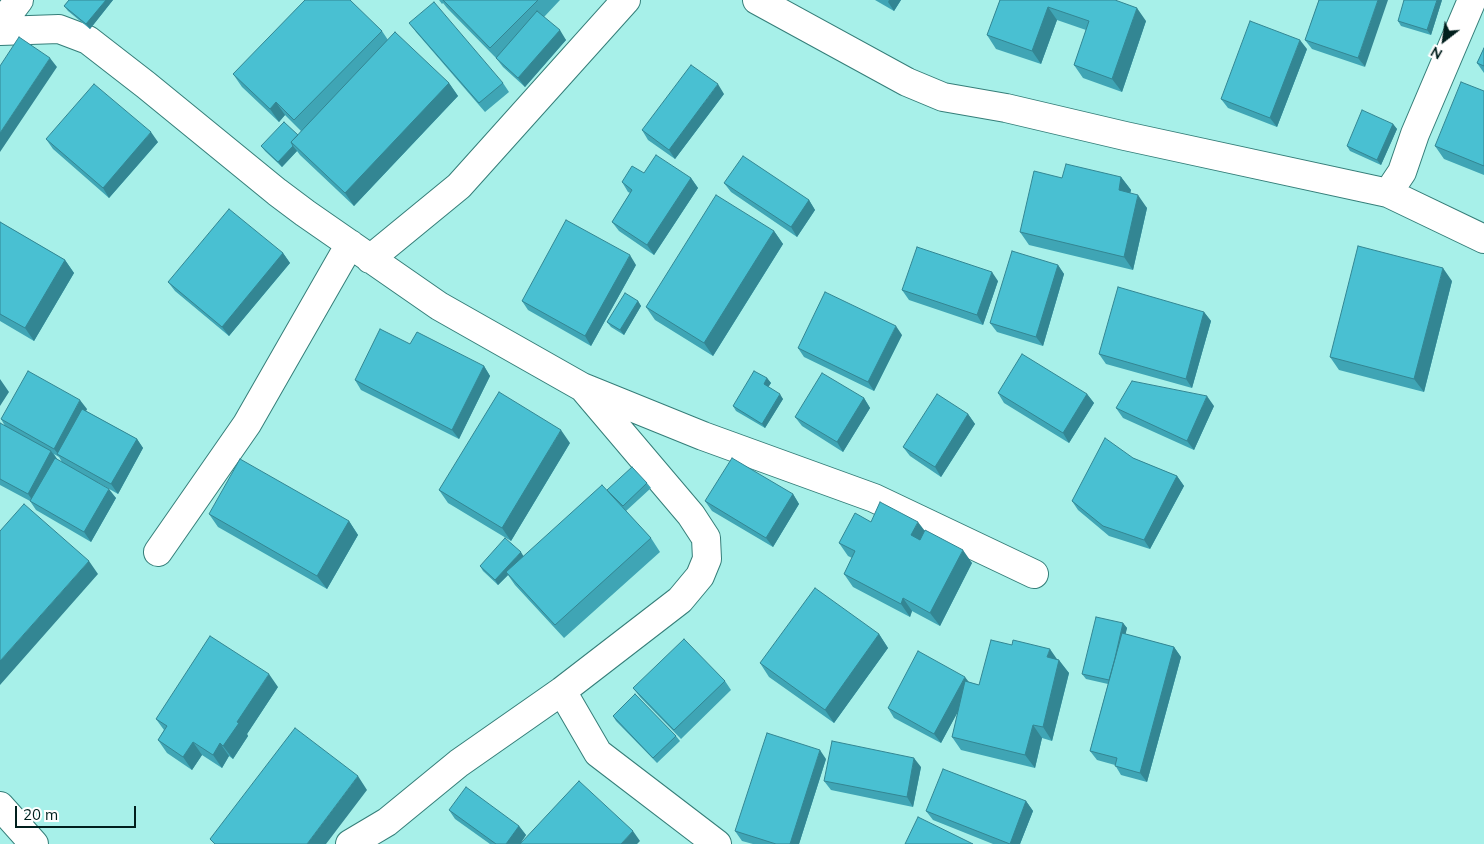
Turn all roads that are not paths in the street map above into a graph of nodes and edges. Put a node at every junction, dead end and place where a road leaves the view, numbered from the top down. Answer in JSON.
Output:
{"nodes":[{"id":1,"x":19,"y":0,"type":"edge"},
{"id":2,"x":626,"y":0,"type":"edge"},
{"id":3,"x":757,"y":0,"type":"edge"},
{"id":4,"x":1472,"y":0,"type":"edge"},
{"id":5,"x":0,"y":25,"type":"edge"},
{"id":6,"x":0,"y":31,"type":"edge"},
{"id":7,"x":1388,"y":193,"type":"junction"},
{"id":8,"x":1484,"y":239,"type":"edge"},
{"id":9,"x":360,"y":252,"type":"junction"},
{"id":10,"x":582,"y":387,"type":"junction"},
{"id":11,"x":158,"y":552,"type":"dead end"},
{"id":12,"x":1034,"y":574,"type":"dead end"},
{"id":13,"x":562,"y":691,"type":"junction"},
{"id":14,"x":0,"y":806,"type":"edge"},
{"id":15,"x":34,"y":844,"type":"edge"},
{"id":16,"x":350,"y":844,"type":"edge"},
{"id":17,"x":717,"y":844,"type":"edge"}],
"edges":[{"from":1,"to":5,"type":"street"},
{"from":2,"to":9,"type":"street"},
{"from":3,"to":7,"type":"street"},
{"from":4,"to":7,"type":"street"},
{"from":6,"to":9,"type":"street"},
{"from":7,"to":8,"type":"street"},
{"from":9,"to":10,"type":"street"},
{"from":9,"to":11,"type":"street"},
{"from":10,"to":12,"type":"street"},
{"from":10,"to":13,"type":"street"},
{"from":13,"to":16,"type":"street"},
{"from":13,"to":17,"type":"street"},
{"from":14,"to":15,"type":"street"}]}
